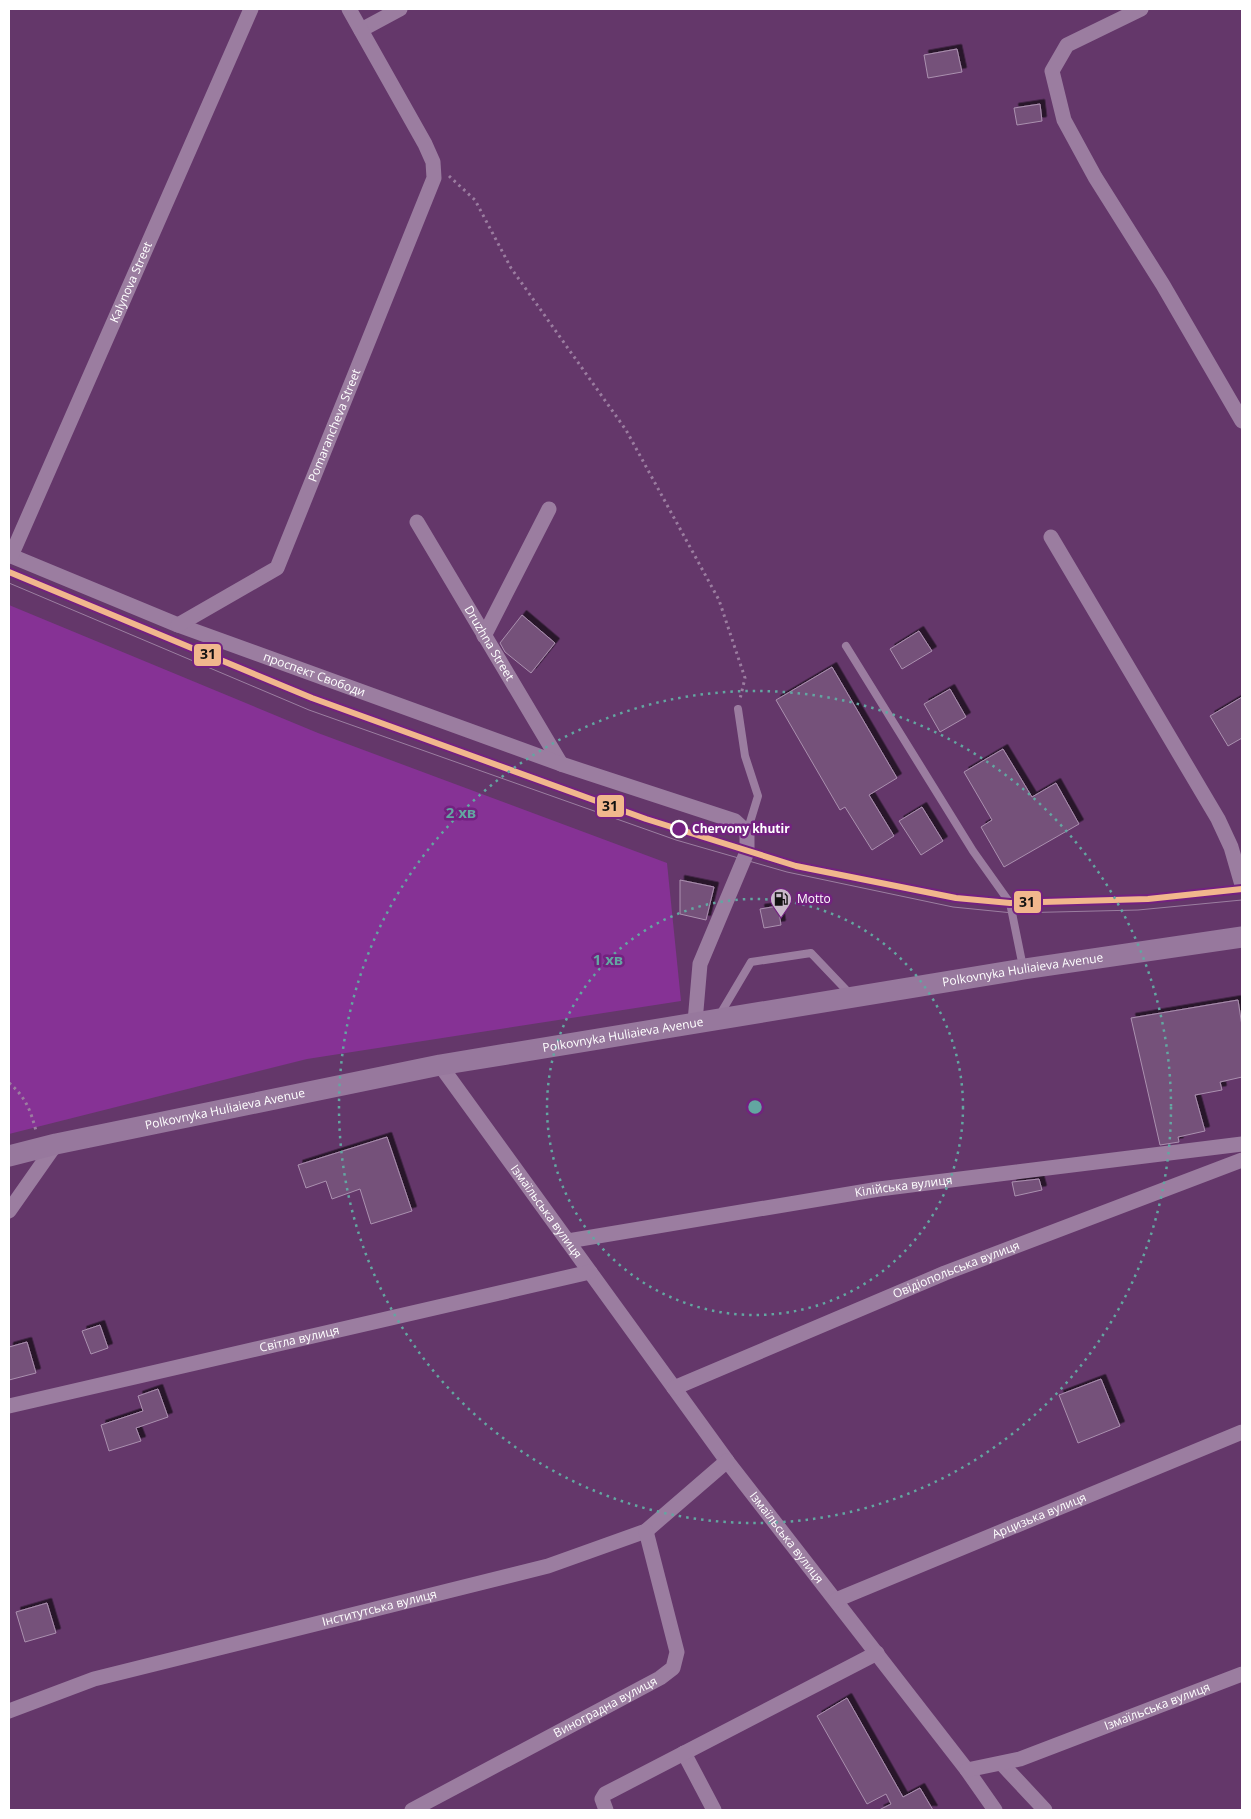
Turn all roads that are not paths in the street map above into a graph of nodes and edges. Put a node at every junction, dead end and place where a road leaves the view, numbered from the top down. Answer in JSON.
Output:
{"nodes":[{"id":1,"x":251,"y":9,"type":"edge"},
{"id":2,"x":349,"y":9,"type":"edge"},
{"id":3,"x":400,"y":9,"type":"edge"},
{"id":4,"x":1141,"y":9,"type":"edge"},
{"id":5,"x":361,"y":30,"type":"junction"},
{"id":6,"x":1242,"y":421,"type":"edge"},
{"id":7,"x":549,"y":509,"type":"dead end"},
{"id":8,"x":418,"y":522,"type":"dead end"},
{"id":9,"x":1051,"y":537,"type":"dead end"},
{"id":10,"x":10,"y":555,"type":"edge"},
{"id":11,"x":178,"y":625,"type":"junction"},
{"id":12,"x":484,"y":636,"type":"junction"},
{"id":13,"x":846,"y":646,"type":"dead end"},
{"id":14,"x":738,"y":710,"type":"road end"},
{"id":15,"x":561,"y":764,"type":"junction"},
{"id":16,"x":747,"y":832,"type":"junction"},
{"id":17,"x":1242,"y":885,"type":"edge"},
{"id":18,"x":1242,"y":937,"type":"edge"},
{"id":19,"x":1024,"y":969,"type":"junction"},
{"id":20,"x":852,"y":997,"type":"junction"},
{"id":21,"x":717,"y":1019,"type":"junction"},
{"id":22,"x":695,"y":1022,"type":"junction"},
{"id":23,"x":440,"y":1065,"type":"junction"},
{"id":24,"x":1242,"y":1144,"type":"edge"},
{"id":25,"x":48,"y":1146,"type":"junction"},
{"id":26,"x":9,"y":1156,"type":"edge"},
{"id":27,"x":1242,"y":1160,"type":"edge"},
{"id":28,"x":9,"y":1211,"type":"edge"},
{"id":29,"x":568,"y":1241,"type":"junction"},
{"id":30,"x":590,"y":1272,"type":"junction"},
{"id":31,"x":674,"y":1388,"type":"junction"},
{"id":32,"x":9,"y":1406,"type":"edge"},
{"id":33,"x":1242,"y":1432,"type":"edge"},
{"id":34,"x":727,"y":1461,"type":"junction"},
{"id":35,"x":646,"y":1531,"type":"junction"},
{"id":36,"x":836,"y":1600,"type":"junction"},
{"id":37,"x":876,"y":1653,"type":"junction"},
{"id":38,"x":1242,"y":1674,"type":"edge"},
{"id":39,"x":9,"y":1711,"type":"edge"},
{"id":40,"x":684,"y":1753,"type":"junction"},
{"id":41,"x":1002,"y":1764,"type":"junction"},
{"id":42,"x":967,"y":1770,"type":"junction"},
{"id":43,"x":412,"y":1810,"type":"edge"},
{"id":44,"x":606,"y":1810,"type":"edge"},
{"id":45,"x":714,"y":1810,"type":"edge"},
{"id":46,"x":995,"y":1810,"type":"edge"},
{"id":47,"x":1046,"y":1810,"type":"edge"}],
"edges":[{"from":1,"to":10,"type":"street","name":"Kalynova Street"},
{"from":2,"to":5,"type":"street"},
{"from":3,"to":5,"type":"street"},
{"from":4,"to":6,"type":"street"},
{"from":5,"to":11,"type":"street","name":"Pomarancheva Street"},
{"from":7,"to":12,"type":"street"},
{"from":8,"to":12,"type":"street","name":"Druzhna Street"},
{"from":9,"to":17,"type":"street"},
{"from":10,"to":11,"type":"street","name":"проспект Свободи"},
{"from":11,"to":15,"type":"street","name":"проспект Свободи"},
{"from":12,"to":15,"type":"street","name":"Druzhna Street"},
{"from":13,"to":19,"type":"lane"},
{"from":14,"to":16,"type":"lane"},
{"from":15,"to":16,"type":"street","name":"проспект Свободи"},
{"from":16,"to":22,"type":"street"},
{"from":18,"to":19,"type":"main road","name":"Polkovnyka Huliaieva Avenue"},
{"from":19,"to":20,"type":"main road","name":"Polkovnyka Huliaieva Avenue"},
{"from":20,"to":21,"type":"main road","name":"Polkovnyka Huliaieva Avenue"},
{"from":20,"to":21,"type":"lane"},
{"from":21,"to":22,"type":"main road","name":"Polkovnyka Huliaieva Avenue"},
{"from":22,"to":23,"type":"main road","name":"Polkovnyka Huliaieva Avenue"},
{"from":23,"to":25,"type":"main road","name":"Polkovnyka Huliaieva Avenue"},
{"from":23,"to":29,"type":"street","name":"Ізмаїльська вулиця"},
{"from":24,"to":29,"type":"street","name":"Кілійська вулиця"},
{"from":25,"to":26,"type":"main road","name":"Polkovnyka Huliaieva Avenue"},
{"from":25,"to":28,"type":"street"},
{"from":27,"to":31,"type":"street","name":"Овідіопольська вулиця"},
{"from":29,"to":30,"type":"street","name":"Ізмаїльська вулиця"},
{"from":30,"to":31,"type":"street","name":"Ізмаїльська вулиця"},
{"from":30,"to":32,"type":"street","name":"Світла вулиця"},
{"from":31,"to":34,"type":"street","name":"Ізмаїльська вулиця"},
{"from":33,"to":36,"type":"street","name":"Арцизька вулиця"},
{"from":34,"to":35,"type":"street","name":"Інститутська вулиця"},
{"from":34,"to":36,"type":"street","name":"Ізмаїльська вулиця"},
{"from":35,"to":39,"type":"street","name":"Інститутська вулиця"},
{"from":35,"to":43,"type":"street","name":"Виноградна вулиця"},
{"from":36,"to":37,"type":"street","name":"Ізмаїльська вулиця"},
{"from":37,"to":40,"type":"street"},
{"from":37,"to":42,"type":"street","name":"Ізмаїльська вулиця"},
{"from":38,"to":41,"type":"street","name":"Ізмаїльська вулиця"},
{"from":40,"to":44,"type":"street"},
{"from":40,"to":45,"type":"street"},
{"from":41,"to":42,"type":"street","name":"Ізмаїльська вулиця"},
{"from":41,"to":47,"type":"street"},
{"from":42,"to":46,"type":"street"}]}
